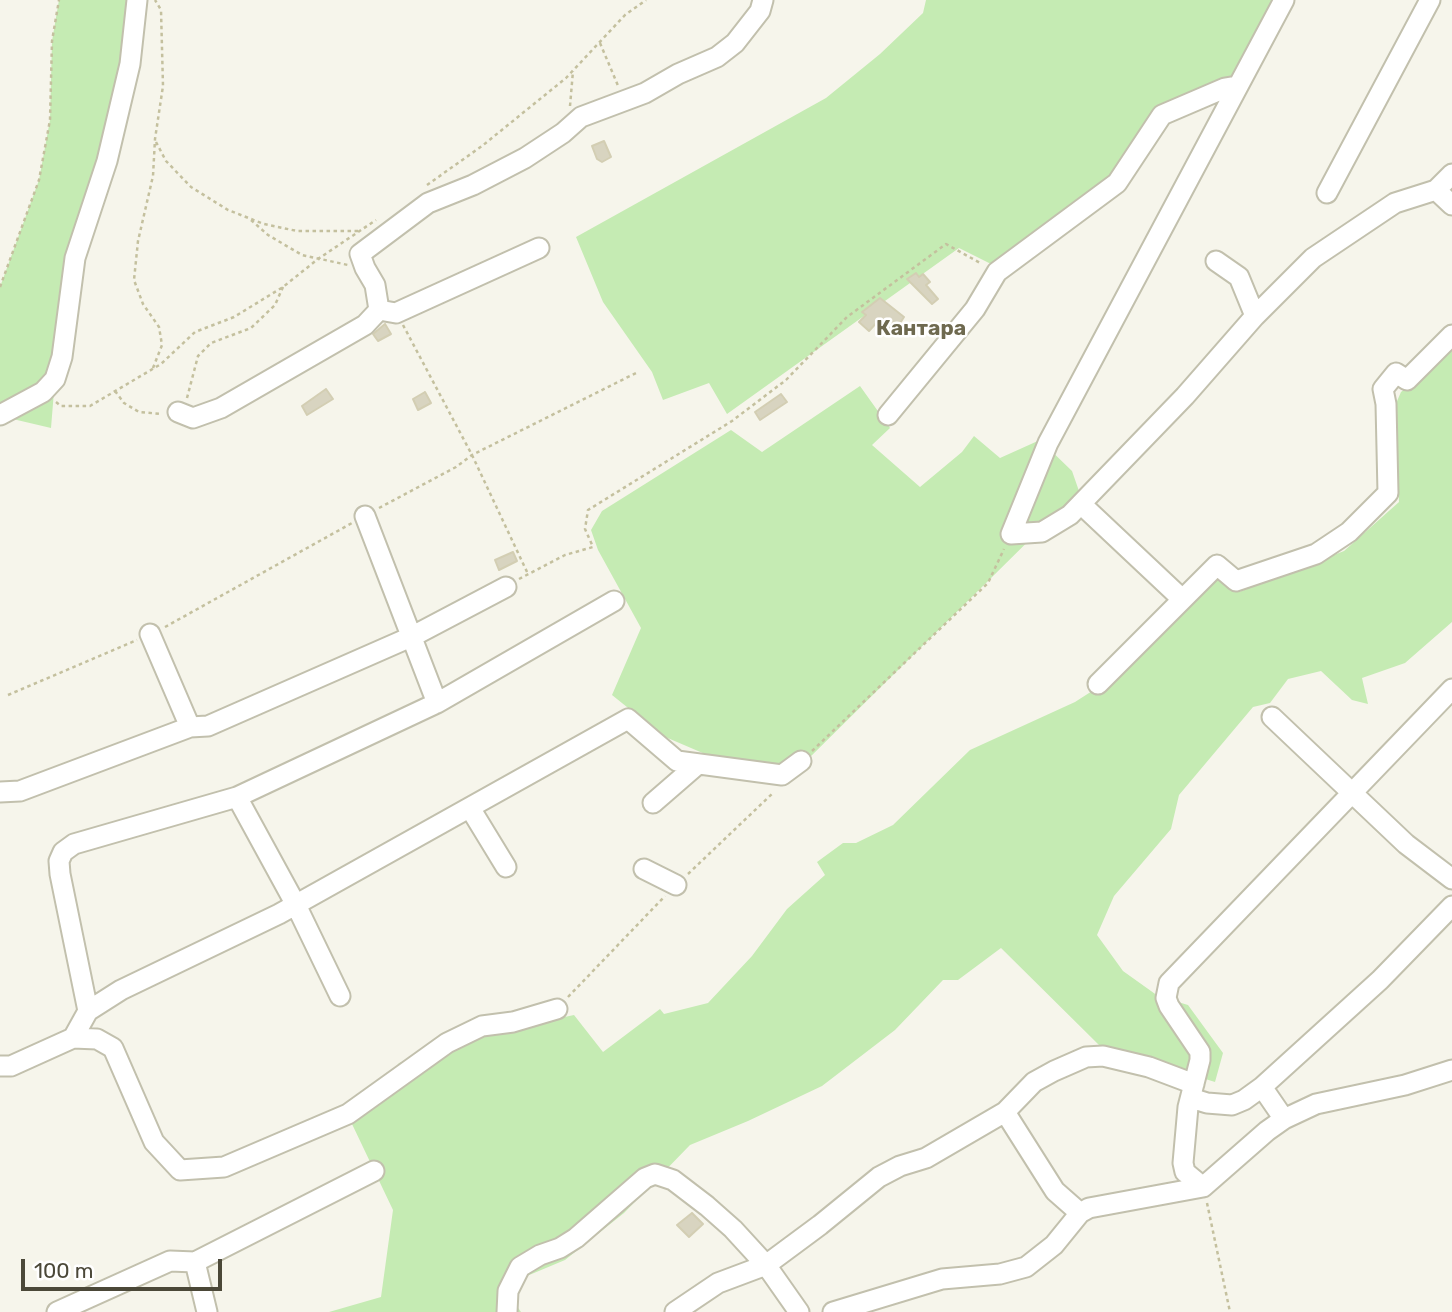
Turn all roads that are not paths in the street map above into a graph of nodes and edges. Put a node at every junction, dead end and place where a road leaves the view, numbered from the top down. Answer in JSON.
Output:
{"nodes":[{"id":1,"x":136,"y":0,"type":"edge"},
{"id":2,"x":763,"y":0,"type":"edge"},
{"id":3,"x":1284,"y":0,"type":"edge"},
{"id":4,"x":1430,"y":0,"type":"edge"},
{"id":5,"x":1237,"y":86,"type":"junction"},
{"id":6,"x":1452,"y":174,"type":"edge"},
{"id":7,"x":1436,"y":190,"type":"junction"},
{"id":8,"x":1327,"y":193,"type":"dead end"},
{"id":9,"x":1452,"y":205,"type":"edge"},
{"id":10,"x":539,"y":248,"type":"dead end"},
{"id":11,"x":1216,"y":261,"type":"dead end"},
{"id":12,"x":388,"y":311,"type":"junction"},
{"id":13,"x":1255,"y":316,"type":"junction"},
{"id":14,"x":1452,"y":335,"type":"edge"},
{"id":15,"x":178,"y":412,"type":"road end"},
{"id":16,"x":0,"y":415,"type":"edge"},
{"id":17,"x":888,"y":415,"type":"dead end"},
{"id":18,"x":1081,"y":504,"type":"junction"},
{"id":19,"x":365,"y":516,"type":"road end"},
{"id":20,"x":506,"y":587,"type":"road end"},
{"id":21,"x":1182,"y":599,"type":"junction"},
{"id":22,"x":614,"y":601,"type":"dead end"},
{"id":23,"x":150,"y":634,"type":"road end"},
{"id":24,"x":413,"y":636,"type":"junction"},
{"id":25,"x":1098,"y":684,"type":"dead end"},
{"id":26,"x":1452,"y":689,"type":"edge"},
{"id":27,"x":437,"y":704,"type":"junction"},
{"id":28,"x":1272,"y":717,"type":"dead end"},
{"id":29,"x":190,"y":727,"type":"junction"},
{"id":30,"x":802,"y":761,"type":"dead end"},
{"id":31,"x":698,"y":764,"type":"junction"},
{"id":32,"x":0,"y":792,"type":"edge"},
{"id":33,"x":1351,"y":792,"type":"junction"},
{"id":34,"x":237,"y":797,"type":"junction"},
{"id":35,"x":653,"y":803,"type":"dead end"},
{"id":36,"x":470,"y":808,"type":"junction"},
{"id":37,"x":506,"y":867,"type":"dead end"},
{"id":38,"x":644,"y":869,"type":"dead end"},
{"id":39,"x":1452,"y":879,"type":"edge"},
{"id":40,"x":676,"y":885,"type":"dead end"},
{"id":41,"x":296,"y":905,"type":"junction"},
{"id":42,"x":1452,"y":906,"type":"edge"},
{"id":43,"x":340,"y":996,"type":"dead end"},
{"id":44,"x":557,"y":1009,"type":"dead end"},
{"id":45,"x":88,"y":1011,"type":"junction"},
{"id":46,"x":73,"y":1038,"type":"junction"},
{"id":47,"x":0,"y":1066,"type":"edge"},
{"id":48,"x":1452,"y":1070,"type":"edge"},
{"id":49,"x":1262,"y":1087,"type":"junction"},
{"id":50,"x":1192,"y":1091,"type":"junction"},
{"id":51,"x":1005,"y":1112,"type":"junction"},
{"id":52,"x":1284,"y":1119,"type":"junction"},
{"id":53,"x":374,"y":1171,"type":"dead end"},
{"id":54,"x":1203,"y":1186,"type":"junction"},
{"id":55,"x":1080,"y":1213,"type":"junction"},
{"id":56,"x":195,"y":1262,"type":"junction"},
{"id":57,"x":766,"y":1265,"type":"junction"},
{"id":58,"x":57,"y":1312,"type":"edge"},
{"id":59,"x":207,"y":1312,"type":"edge"},
{"id":60,"x":507,"y":1312,"type":"edge"},
{"id":61,"x":675,"y":1312,"type":"edge"},
{"id":62,"x":799,"y":1312,"type":"edge"},
{"id":63,"x":833,"y":1312,"type":"edge"}],
"edges":[{"from":1,"to":16,"type":"street"},
{"from":2,"to":12,"type":"street"},
{"from":3,"to":5,"type":"street"},
{"from":4,"to":8,"type":"street"},
{"from":5,"to":17,"type":"street"},
{"from":5,"to":18,"type":"street"},
{"from":6,"to":7,"type":"street"},
{"from":7,"to":9,"type":"street"},
{"from":7,"to":13,"type":"street"},
{"from":10,"to":12,"type":"street"},
{"from":11,"to":13,"type":"street"},
{"from":12,"to":15,"type":"street"},
{"from":13,"to":18,"type":"street"},
{"from":14,"to":21,"type":"street"},
{"from":18,"to":21,"type":"street"},
{"from":19,"to":24,"type":"street"},
{"from":20,"to":24,"type":"street"},
{"from":21,"to":25,"type":"street"},
{"from":22,"to":27,"type":"street"},
{"from":23,"to":29,"type":"street"},
{"from":24,"to":27,"type":"street"},
{"from":24,"to":29,"type":"street"},
{"from":26,"to":33,"type":"street"},
{"from":27,"to":34,"type":"street"},
{"from":28,"to":33,"type":"street"},
{"from":29,"to":32,"type":"street"},
{"from":30,"to":31,"type":"street"},
{"from":31,"to":35,"type":"street"},
{"from":31,"to":36,"type":"street"},
{"from":33,"to":39,"type":"street"},
{"from":33,"to":50,"type":"street"},
{"from":34,"to":41,"type":"street"},
{"from":34,"to":45,"type":"street"},
{"from":36,"to":37,"type":"street"},
{"from":36,"to":41,"type":"street"},
{"from":38,"to":40,"type":"street"},
{"from":41,"to":43,"type":"street"},
{"from":41,"to":45,"type":"street"},
{"from":42,"to":49,"type":"street"},
{"from":44,"to":46,"type":"street"},
{"from":45,"to":46,"type":"street"},
{"from":46,"to":47,"type":"street"},
{"from":48,"to":52,"type":"street"},
{"from":49,"to":50,"type":"street"},
{"from":49,"to":52,"type":"street"},
{"from":50,"to":51,"type":"street"},
{"from":50,"to":54,"type":"street"},
{"from":51,"to":55,"type":"street"},
{"from":51,"to":57,"type":"street"},
{"from":52,"to":54,"type":"street"},
{"from":53,"to":56,"type":"street"},
{"from":54,"to":55,"type":"street"},
{"from":55,"to":63,"type":"street"},
{"from":56,"to":58,"type":"street"},
{"from":56,"to":59,"type":"street"},
{"from":57,"to":60,"type":"street"},
{"from":57,"to":61,"type":"street"},
{"from":57,"to":62,"type":"street"}]}
